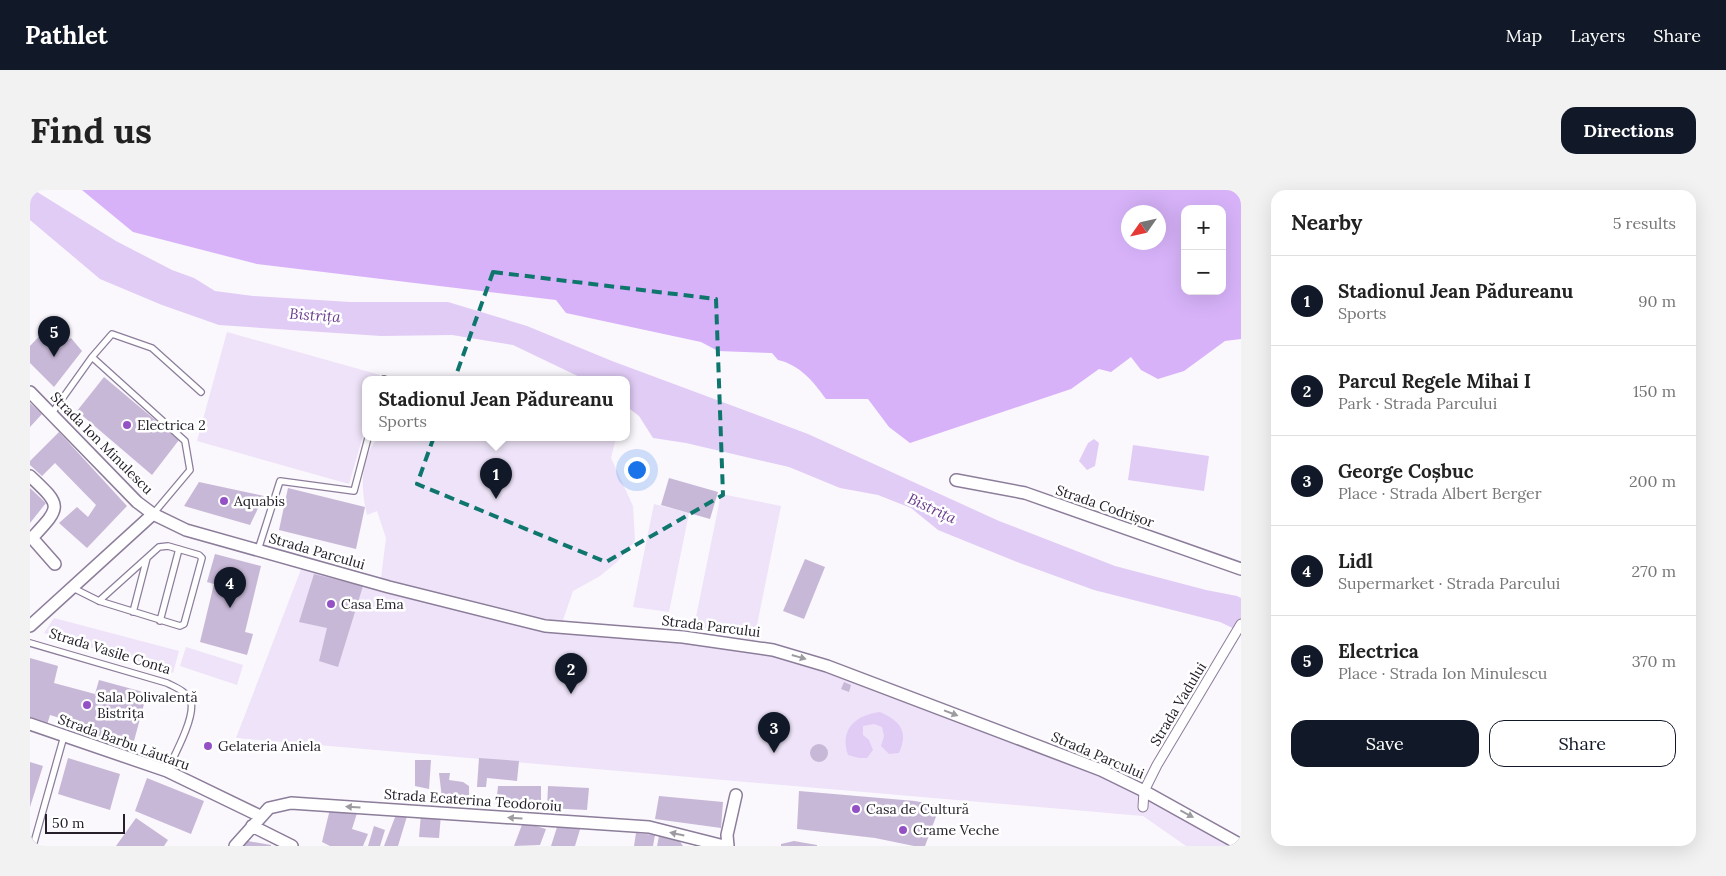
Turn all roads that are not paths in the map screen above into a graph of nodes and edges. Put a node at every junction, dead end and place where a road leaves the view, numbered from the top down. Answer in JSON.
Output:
{"nodes":[{"id":1,"x":92,"y":357,"type":"junction"},
{"id":2,"x":30,"y":392,"type":"edge"},
{"id":3,"x":201,"y":392,"type":"dead end"},
{"id":4,"x":52,"y":413,"type":"junction"},
{"id":5,"x":367,"y":441,"type":"edge"},
{"id":6,"x":30,"y":476,"type":"edge"},
{"id":7,"x":956,"y":480,"type":"dead end"},
{"id":8,"x":153,"y":514,"type":"junction"},
{"id":9,"x":31,"y":539,"type":"edge"},
{"id":10,"x":180,"y":549,"type":"junction"},
{"id":11,"x":258,"y":550,"type":"junction"},
{"id":12,"x":147,"y":558,"type":"junction"},
{"id":13,"x":54,"y":564,"type":"dead end"},
{"id":14,"x":1241,"y":569,"type":"edge"},
{"id":15,"x":73,"y":588,"type":"junction"},
{"id":16,"x":99,"y":601,"type":"junction"},
{"id":17,"x":133,"y":612,"type":"junction"},
{"id":18,"x":160,"y":620,"type":"junction"},
{"id":19,"x":1241,"y":624,"type":"edge"},
{"id":20,"x":30,"y":626,"type":"edge"},
{"id":21,"x":30,"y":643,"type":"edge"},
{"id":22,"x":30,"y":724,"type":"edge"},
{"id":23,"x":64,"y":736,"type":"junction"},
{"id":24,"x":167,"y":771,"type":"junction"},
{"id":25,"x":1144,"y":791,"type":"junction"},
{"id":26,"x":736,"y":795,"type":"dead end"},
{"id":27,"x":1143,"y":807,"type":"dead end"},
{"id":28,"x":260,"y":816,"type":"junction"},
{"id":29,"x":252,"y":826,"type":"junction"},
{"id":30,"x":32,"y":839,"type":"edge"},
{"id":31,"x":1241,"y":845,"type":"edge"},
{"id":32,"x":33,"y":846,"type":"edge"},
{"id":33,"x":235,"y":846,"type":"edge"},
{"id":34,"x":292,"y":846,"type":"edge"},
{"id":35,"x":726,"y":846,"type":"edge"}],
"edges":[{"from":1,"to":3,"type":"lane"},
{"from":1,"to":4,"type":"lane"},
{"from":1,"to":8,"type":"lane"},
{"from":2,"to":4,"type":"street","name":"Strada Ion Minulescu"},
{"from":4,"to":8,"type":"street","name":"Strada Ion Minulescu"},
{"from":5,"to":11,"type":"lane"},
{"from":6,"to":9,"type":"street"},
{"from":7,"to":14,"type":"street","name":"Strada Codrișor"},
{"from":8,"to":11,"type":"street","name":"Strada Parcului"},
{"from":8,"to":15,"type":"street","name":"Strada Vasile Conta"},
{"from":9,"to":13,"type":"street"},
{"from":10,"to":12,"type":"lane"},
{"from":10,"to":18,"type":"lane"},
{"from":10,"to":18,"type":"lane"},
{"from":11,"to":25,"type":"street","name":"Strada Parcului","one_way":true},
{"from":12,"to":16,"type":"lane"},
{"from":12,"to":17,"type":"lane"},
{"from":15,"to":16,"type":"lane"},
{"from":15,"to":20,"type":"street","name":"Strada Vasile Conta"},
{"from":16,"to":17,"type":"lane"},
{"from":17,"to":18,"type":"lane"},
{"from":19,"to":25,"type":"street","name":"Strada Vadului"},
{"from":21,"to":24,"type":"lane","name":"Strada Vasile Conta"},
{"from":22,"to":23,"type":"street","name":"Strada Barbu Lăutaru"},
{"from":23,"to":24,"type":"street","name":"Strada Barbu Lăutaru"},
{"from":23,"to":30,"type":"lane"},
{"from":24,"to":28,"type":"street","name":"Strada Barbu Lăutaru"},
{"from":25,"to":27,"type":"street","name":"Strada Vadului"},
{"from":25,"to":31,"type":"street","name":"Strada Parcului","one_way":true},
{"from":26,"to":35,"type":"street"},
{"from":28,"to":29,"type":"street","name":"Strada Ecaterina Teodoroiu"},
{"from":35,"to":28,"type":"street","name":"Strada Ecaterina Teodoroiu","one_way":true},
{"from":29,"to":33,"type":"street","name":"Strada Ecaterina Teodoroiu"},
{"from":29,"to":34,"type":"street"},
{"from":30,"to":32,"type":"lane"}]}
